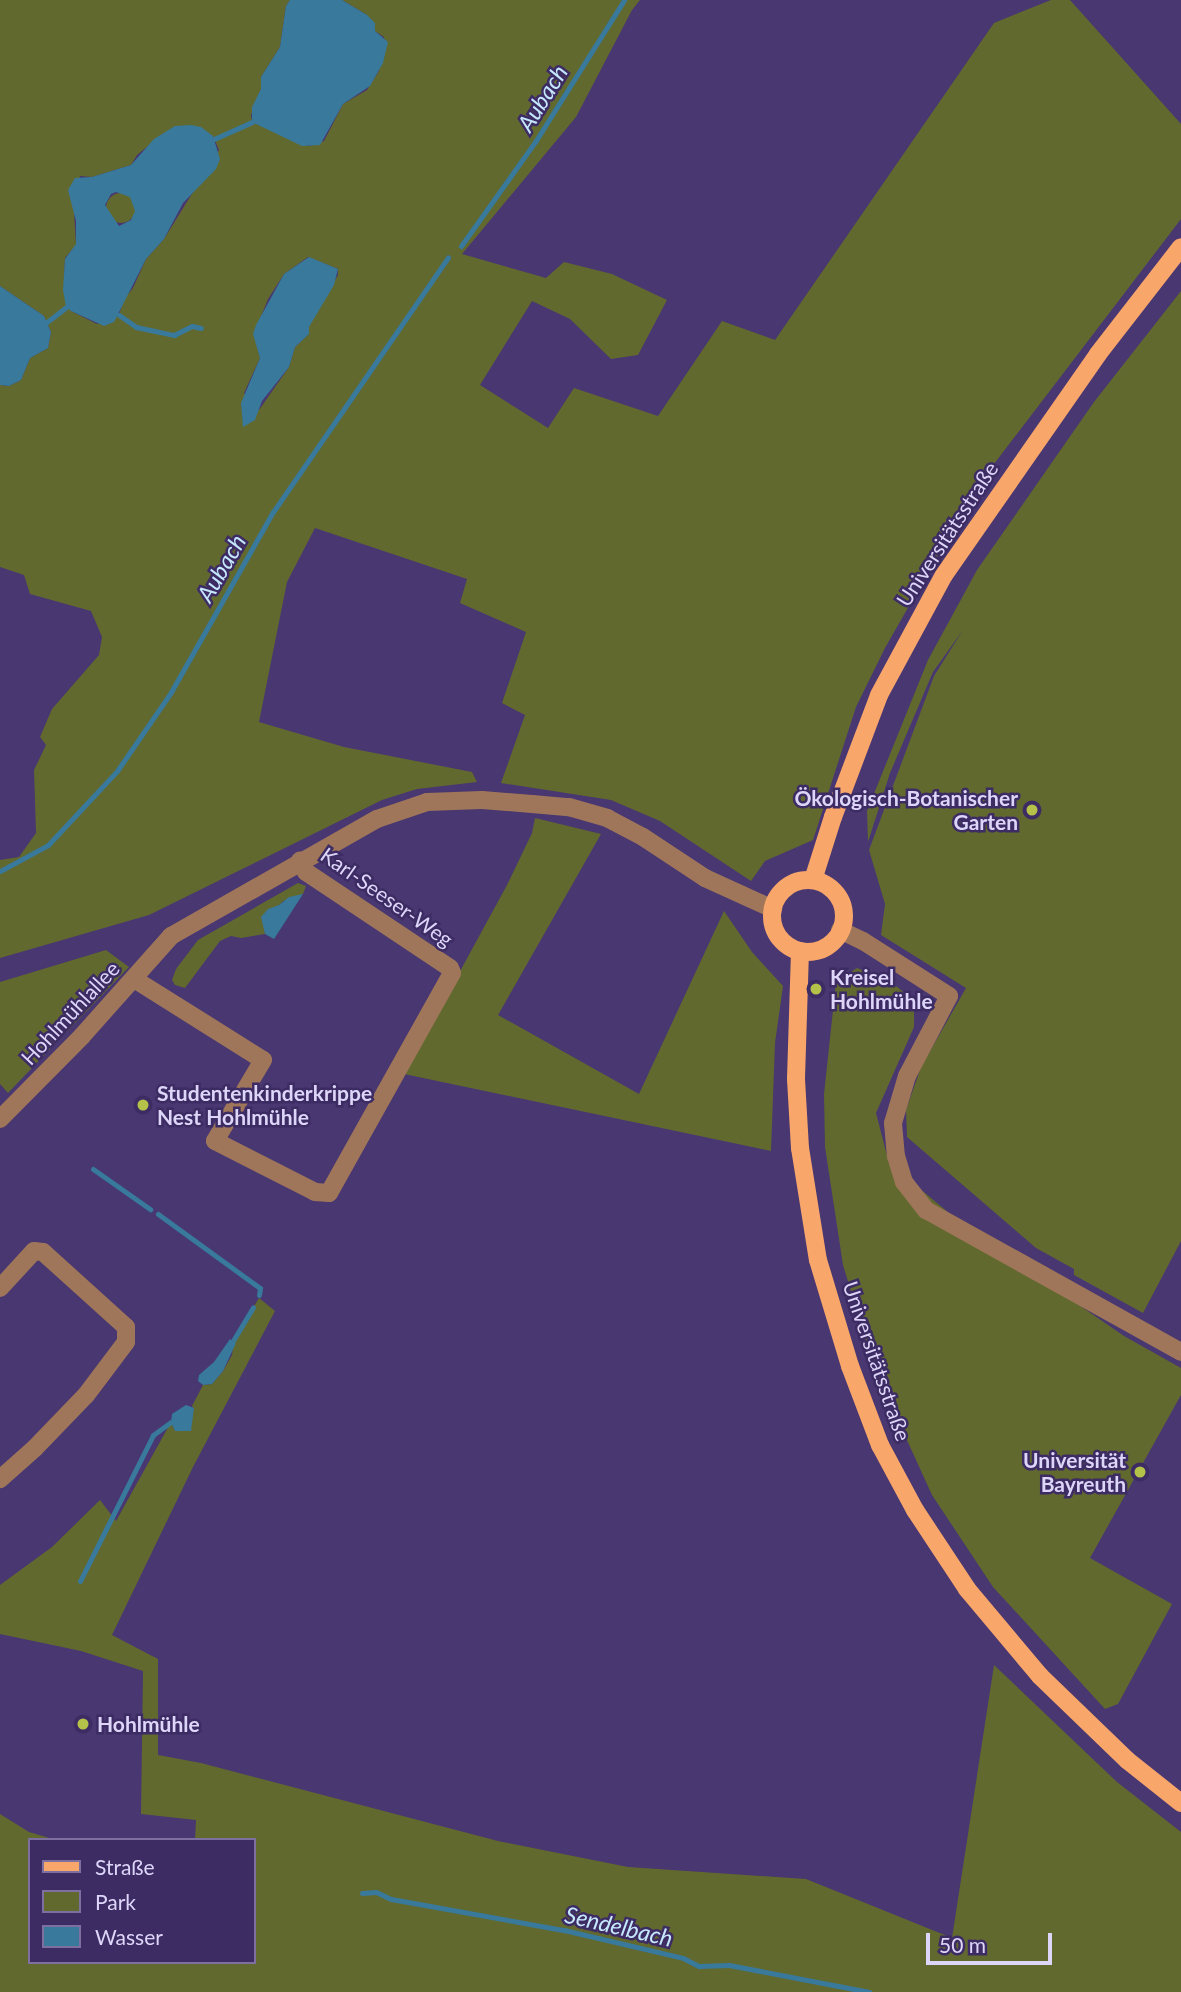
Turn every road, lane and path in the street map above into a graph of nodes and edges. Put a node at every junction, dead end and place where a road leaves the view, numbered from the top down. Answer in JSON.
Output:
{"nodes":[{"id":1,"x":1181,"y":247,"type":"edge"},
{"id":2,"x":300,"y":860,"type":"junction"},
{"id":3,"x":813,"y":880,"type":"junction"},
{"id":4,"x":773,"y":909,"type":"junction"},
{"id":5,"x":841,"y":930,"type":"junction"},
{"id":6,"x":800,"y":951,"type":"junction"},
{"id":7,"x":134,"y":979,"type":"junction"},
{"id":8,"x":0,"y":1119,"type":"edge"},
{"id":9,"x":0,"y":1288,"type":"edge"},
{"id":10,"x":1181,"y":1352,"type":"edge"},
{"id":11,"x":0,"y":1479,"type":"edge"},
{"id":12,"x":1181,"y":1803,"type":"edge"}],
"edges":[{"from":1,"to":3,"type":"main road","name":"Universitätsstraße"},
{"from":2,"to":4,"type":"street","name":"Hohlmühlallee"},
{"from":2,"to":7,"type":"street","name":"Hohlmühlallee"},
{"from":2,"to":7,"type":"street","name":"Karl-Seeser-Weg"},
{"from":3,"to":4,"type":"main road"},
{"from":3,"to":5,"type":"main road"},
{"from":4,"to":6,"type":"main road"},
{"from":5,"to":6,"type":"main road"},
{"from":5,"to":10,"type":"street"},
{"from":6,"to":12,"type":"main road","name":"Universitätsstraße"},
{"from":7,"to":8,"type":"street","name":"Hohlmühlallee"},
{"from":9,"to":11,"type":"street"}]}
